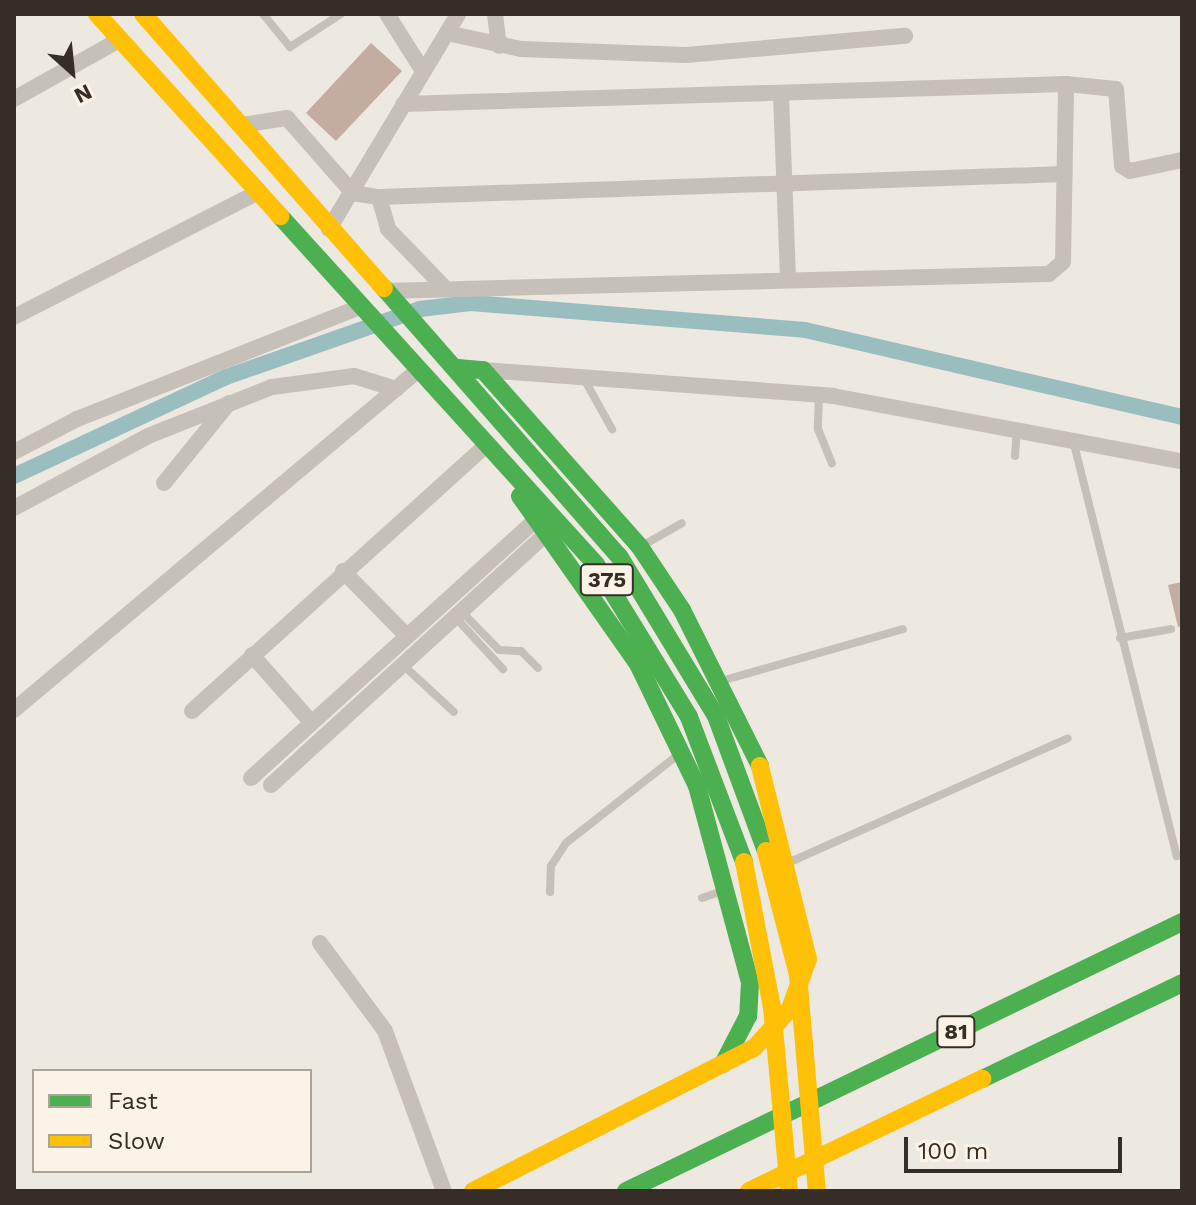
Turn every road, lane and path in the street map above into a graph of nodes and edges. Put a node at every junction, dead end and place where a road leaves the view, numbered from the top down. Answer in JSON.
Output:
{"nodes":[{"id":1,"x":97,"y":14,"type":"edge"},
{"id":2,"x":119,"y":14,"type":"edge"},
{"id":3,"x":143,"y":14,"type":"edge"},
{"id":4,"x":263,"y":14,"type":"edge"},
{"id":5,"x":341,"y":14,"type":"edge"},
{"id":6,"x":387,"y":14,"type":"edge"},
{"id":7,"x":458,"y":14,"type":"edge"},
{"id":8,"x":495,"y":14,"type":"edge"},
{"id":9,"x":447,"y":33,"type":"junction"},
{"id":10,"x":905,"y":36,"type":"dead end"},
{"id":11,"x":119,"y":40,"type":"junction"},
{"id":12,"x":499,"y":46,"type":"junction"},
{"id":13,"x":423,"y":71,"type":"junction"},
{"id":14,"x":1066,"y":84,"type":"junction"},
{"id":15,"x":781,"y":95,"type":"junction"},
{"id":16,"x":14,"y":99,"type":"edge"},
{"id":17,"x":403,"y":104,"type":"junction"},
{"id":18,"x":242,"y":125,"type":"junction"},
{"id":19,"x":1182,"y":160,"type":"edge"},
{"id":20,"x":1065,"y":174,"type":"junction"},
{"id":21,"x":783,"y":184,"type":"junction"},
{"id":22,"x":353,"y":193,"type":"junction"},
{"id":23,"x":254,"y":194,"type":"junction"},
{"id":24,"x":379,"y":197,"type":"junction"},
{"id":25,"x":329,"y":229,"type":"junction"},
{"id":26,"x":788,"y":278,"type":"junction"},
{"id":27,"x":444,"y":287,"type":"junction"},
{"id":28,"x":392,"y":297,"type":"junction"},
{"id":29,"x":362,"y":312,"type":"junction"},
{"id":30,"x":14,"y":317,"type":"edge"},
{"id":31,"x":458,"y":368,"type":"junction"},
{"id":32,"x":483,"y":370,"type":"junction"},
{"id":33,"x":417,"y":371,"type":"junction"},
{"id":34,"x":580,"y":372,"type":"junction"},
{"id":35,"x":396,"y":389,"type":"junction"},
{"id":36,"x":819,"y":394,"type":"junction"},
{"id":37,"x":229,"y":403,"type":"junction"},
{"id":38,"x":1017,"y":428,"type":"junction"},
{"id":39,"x":612,"y":429,"type":"dead end"},
{"id":40,"x":1073,"y":439,"type":"junction"},
{"id":41,"x":485,"y":446,"type":"junction"},
{"id":42,"x":14,"y":452,"type":"edge"},
{"id":43,"x":1015,"y":456,"type":"dead end"},
{"id":44,"x":1182,"y":461,"type":"edge"},
{"id":45,"x":832,"y":463,"type":"dead end"},
{"id":46,"x":164,"y":483,"type":"dead end"},
{"id":47,"x":14,"y":508,"type":"edge"},
{"id":48,"x":682,"y":523,"type":"dead end"},
{"id":49,"x":542,"y":526,"type":"junction"},
{"id":50,"x":640,"y":547,"type":"junction"},
{"id":51,"x":343,"y":571,"type":"junction"},
{"id":52,"x":457,"y":614,"type":"junction"},
{"id":53,"x":903,"y":629,"type":"dead end"},
{"id":54,"x":1171,"y":629,"type":"dead end"},
{"id":55,"x":406,"y":635,"type":"junction"},
{"id":56,"x":1120,"y":638,"type":"junction"},
{"id":57,"x":252,"y":655,"type":"junction"},
{"id":58,"x":402,"y":664,"type":"junction"},
{"id":59,"x":538,"y":668,"type":"dead end"},
{"id":60,"x":503,"y":669,"type":"dead end"},
{"id":61,"x":721,"y":681,"type":"junction"},
{"id":62,"x":14,"y":710,"type":"edge"},
{"id":63,"x":192,"y":711,"type":"dead end"},
{"id":64,"x":454,"y":712,"type":"dead end"},
{"id":65,"x":311,"y":722,"type":"junction"},
{"id":66,"x":1068,"y":738,"type":"dead end"},
{"id":67,"x":683,"y":751,"type":"junction"},
{"id":68,"x":251,"y":778,"type":"dead end"},
{"id":69,"x":271,"y":785,"type":"dead end"},
{"id":70,"x":1177,"y":856,"type":"dead end"},
{"id":71,"x":790,"y":862,"type":"junction"},
{"id":72,"x":730,"y":889,"type":"junction"},
{"id":73,"x":550,"y":892,"type":"dead end"},
{"id":74,"x":702,"y":898,"type":"dead end"},
{"id":75,"x":1182,"y":922,"type":"edge"},
{"id":76,"x":320,"y":943,"type":"dead end"},
{"id":77,"x":808,"y":959,"type":"junction"},
{"id":78,"x":750,"y":982,"type":"junction"},
{"id":79,"x":1182,"y":983,"type":"edge"},
{"id":80,"x":718,"y":1072,"type":"junction"},
{"id":81,"x":730,"y":1141,"type":"junction"},
{"id":82,"x":444,"y":1191,"type":"edge"},
{"id":83,"x":473,"y":1191,"type":"edge"},
{"id":84,"x":609,"y":1191,"type":"edge"},
{"id":85,"x":626,"y":1191,"type":"edge"},
{"id":86,"x":749,"y":1191,"type":"edge"},
{"id":87,"x":789,"y":1191,"type":"edge"},
{"id":88,"x":817,"y":1191,"type":"edge"}],
"edges":[{"from":1,"to":11,"type":"main road","number":"375"},
{"from":2,"to":11,"type":"main road"},
{"from":3,"to":18,"type":"main road","number":"375"},
{"from":4,"to":5,"type":"lane"},
{"from":6,"to":13,"type":"street"},
{"from":7,"to":9,"type":"street"},
{"from":8,"to":12,"type":"street"},
{"from":9,"to":12,"type":"street"},
{"from":9,"to":13,"type":"street"},
{"from":10,"to":12,"type":"street"},
{"from":11,"to":16,"type":"street"},
{"from":11,"to":23,"type":"main road","number":"375"},
{"from":13,"to":17,"type":"street"},
{"from":14,"to":15,"type":"street"},
{"from":14,"to":19,"type":"street"},
{"from":14,"to":20,"type":"street"},
{"from":15,"to":17,"type":"street"},
{"from":15,"to":21,"type":"street"},
{"from":17,"to":22,"type":"street"},
{"from":18,"to":22,"type":"street"},
{"from":18,"to":25,"type":"main road","number":"375"},
{"from":20,"to":21,"type":"street"},
{"from":20,"to":26,"type":"street"},
{"from":21,"to":24,"type":"street"},
{"from":21,"to":26,"type":"street"},
{"from":22,"to":24,"type":"street"},
{"from":22,"to":25,"type":"street"},
{"from":23,"to":29,"type":"main road","number":"375"},
{"from":23,"to":30,"type":"street"},
{"from":24,"to":27,"type":"street"},
{"from":25,"to":28,"type":"main road","number":"375"},
{"from":26,"to":27,"type":"street"},
{"from":27,"to":28,"type":"street"},
{"from":28,"to":31,"type":"main road","number":"375"},
{"from":29,"to":33,"type":"main road","number":"375"},
{"from":29,"to":42,"type":"street"},
{"from":31,"to":32,"type":"main road"},
{"from":31,"to":88,"type":"main road","number":"375","bridge":true},
{"from":32,"to":34,"type":"street"},
{"from":32,"to":50,"type":"main road"},
{"from":33,"to":35,"type":"street"},
{"from":33,"to":41,"type":"main road","number":"375"},
{"from":34,"to":36,"type":"street"},
{"from":34,"to":39,"type":"lane"},
{"from":35,"to":37,"type":"street"},
{"from":35,"to":62,"type":"street"},
{"from":36,"to":38,"type":"street"},
{"from":36,"to":45,"type":"lane"},
{"from":37,"to":46,"type":"street"},
{"from":37,"to":47,"type":"street"},
{"from":38,"to":40,"type":"street"},
{"from":38,"to":43,"type":"lane"},
{"from":40,"to":44,"type":"street"},
{"from":40,"to":56,"type":"lane"},
{"from":41,"to":49,"type":"main road"},
{"from":41,"to":51,"type":"street"},
{"from":41,"to":87,"type":"main road","number":"375","bridge":true},
{"from":48,"to":50,"type":"lane"},
{"from":49,"to":52,"type":"street"},
{"from":49,"to":55,"type":"street"},
{"from":49,"to":67,"type":"main road"},
{"from":50,"to":61,"type":"main road"},
{"from":51,"to":55,"type":"street"},
{"from":51,"to":57,"type":"street"},
{"from":52,"to":58,"type":"street"},
{"from":52,"to":59,"type":"lane"},
{"from":52,"to":60,"type":"lane"},
{"from":53,"to":61,"type":"lane"},
{"from":54,"to":56,"type":"lane"},
{"from":55,"to":65,"type":"street"},
{"from":56,"to":70,"type":"lane"},
{"from":57,"to":63,"type":"street"},
{"from":57,"to":65,"type":"street"},
{"from":58,"to":64,"type":"lane"},
{"from":58,"to":69,"type":"street"},
{"from":61,"to":71,"type":"main road"},
{"from":65,"to":68,"type":"street"},
{"from":66,"to":71,"type":"lane"},
{"from":67,"to":72,"type":"main road"},
{"from":67,"to":73,"type":"lane"},
{"from":71,"to":77,"type":"main road"},
{"from":72,"to":74,"type":"lane"},
{"from":72,"to":78,"type":"main road"},
{"from":75,"to":81,"type":"main road","number":"81"},
{"from":76,"to":82,"type":"street"},
{"from":77,"to":78,"type":"main road"},
{"from":77,"to":80,"type":"main road"},
{"from":78,"to":80,"type":"main road"},
{"from":79,"to":86,"type":"main road","number":"81"},
{"from":80,"to":83,"type":"main road"},
{"from":81,"to":84,"type":"main road"},
{"from":81,"to":85,"type":"main road","number":"81"}]}
